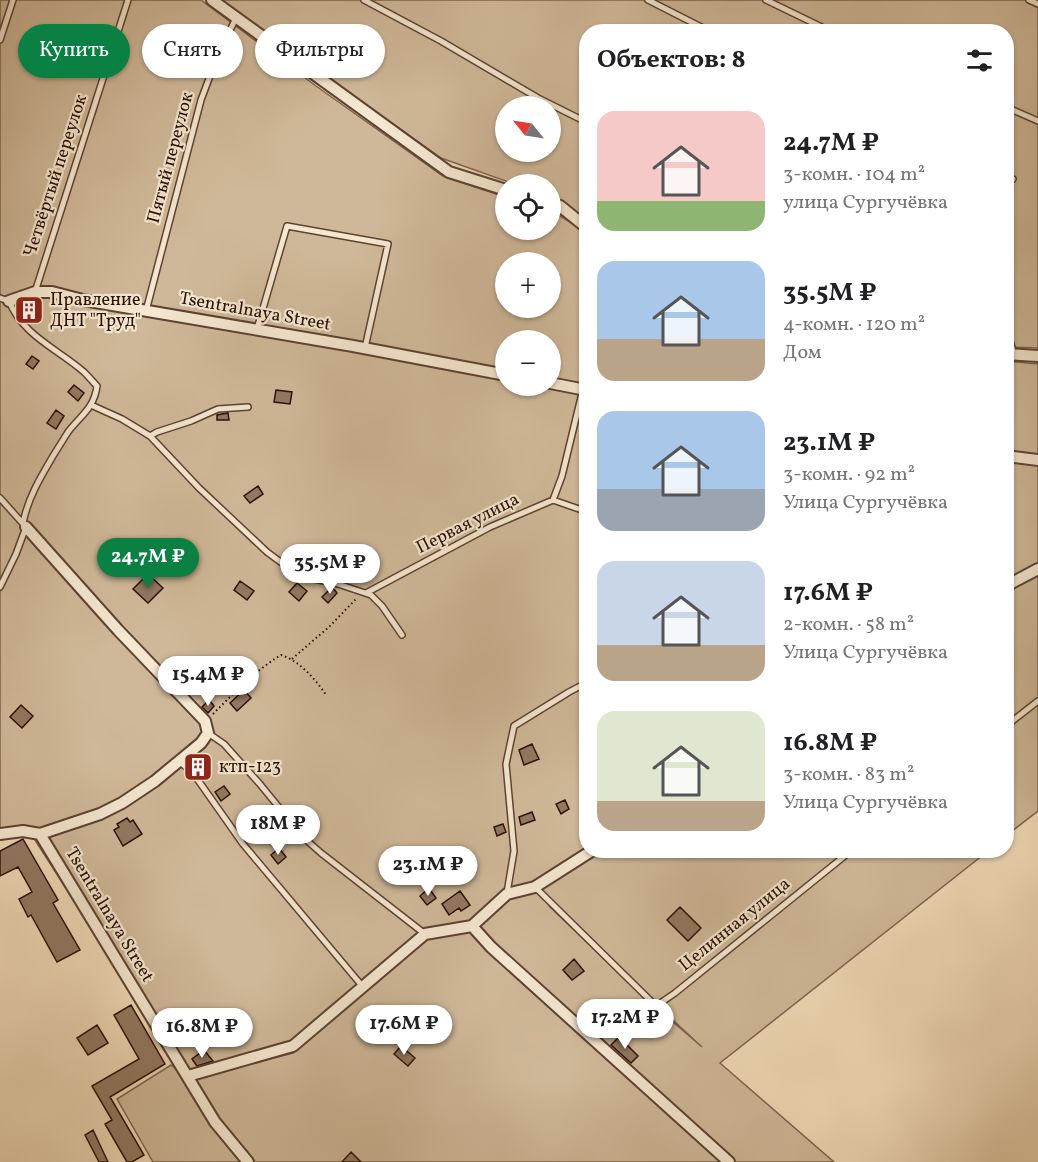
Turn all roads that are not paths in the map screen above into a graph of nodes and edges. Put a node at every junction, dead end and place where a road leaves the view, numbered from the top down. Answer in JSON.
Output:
{"nodes":[{"id":1,"x":13,"y":0,"type":"edge"},
{"id":2,"x":128,"y":0,"type":"edge"},
{"id":3,"x":212,"y":0,"type":"edge"},
{"id":4,"x":364,"y":0,"type":"edge"},
{"id":5,"x":648,"y":0,"type":"edge"},
{"id":6,"x":766,"y":0,"type":"edge"},
{"id":7,"x":1029,"y":0,"type":"edge"},
{"id":8,"x":1038,"y":4,"type":"edge"},
{"id":9,"x":236,"y":18,"type":"junction"},
{"id":10,"x":695,"y":24,"type":"edge"},
{"id":11,"x":816,"y":24,"type":"edge"},
{"id":12,"x":0,"y":40,"type":"edge"},
{"id":13,"x":1014,"y":110,"type":"edge"},
{"id":14,"x":579,"y":118,"type":"edge"},
{"id":15,"x":1038,"y":121,"type":"edge"},
{"id":16,"x":495,"y":187,"type":"edge"},
{"id":17,"x":561,"y":207,"type":"edge"},
{"id":18,"x":579,"y":221,"type":"edge"},
{"id":19,"x":35,"y":292,"type":"junction"},
{"id":20,"x":4,"y":300,"type":"edge"},
{"id":21,"x":146,"y":311,"type":"junction"},
{"id":22,"x":257,"y":329,"type":"junction"},
{"id":23,"x":365,"y":348,"type":"junction"},
{"id":24,"x":1014,"y":354,"type":"edge"},
{"id":25,"x":1038,"y":356,"type":"edge"},
{"id":26,"x":495,"y":373,"type":"edge"},
{"id":27,"x":561,"y":385,"type":"edge"},
{"id":28,"x":579,"y":388,"type":"edge"},
{"id":29,"x":91,"y":405,"type":"junction"},
{"id":30,"x":248,"y":407,"type":"dead end"},
{"id":31,"x":579,"y":412,"type":"edge"},
{"id":32,"x":150,"y":436,"type":"junction"},
{"id":33,"x":1014,"y":457,"type":"edge"},
{"id":34,"x":1038,"y":460,"type":"edge"},
{"id":35,"x":0,"y":498,"type":"edge"},
{"id":36,"x":553,"y":500,"type":"junction"},
{"id":37,"x":579,"y":509,"type":"edge"},
{"id":38,"x":25,"y":525,"type":"junction"},
{"id":39,"x":1038,"y":569,"type":"edge"},
{"id":40,"x":1014,"y":582,"type":"edge"},
{"id":41,"x":0,"y":586,"type":"edge"},
{"id":42,"x":364,"y":592,"type":"junction"},
{"id":43,"x":402,"y":635,"type":"dead end"},
{"id":44,"x":579,"y":687,"type":"edge"},
{"id":45,"x":1038,"y":701,"type":"edge"},
{"id":46,"x":1014,"y":720,"type":"edge"},
{"id":47,"x":208,"y":733,"type":"junction"},
{"id":48,"x":179,"y":761,"type":"junction"},
{"id":49,"x":0,"y":834,"type":"edge"},
{"id":50,"x":40,"y":834,"type":"junction"},
{"id":51,"x":580,"y":858,"type":"edge"},
{"id":52,"x":842,"y":858,"type":"edge"},
{"id":53,"x":535,"y":887,"type":"junction"},
{"id":54,"x":507,"y":894,"type":"junction"},
{"id":55,"x":472,"y":926,"type":"junction"},
{"id":56,"x":425,"y":934,"type":"junction"},
{"id":57,"x":363,"y":987,"type":"junction"},
{"id":58,"x":188,"y":1076,"type":"junction"},
{"id":59,"x":248,"y":1162,"type":"edge"},
{"id":60,"x":729,"y":1162,"type":"edge"}],
"edges":[{"from":1,"to":12,"type":"lane"},
{"from":2,"to":19,"type":"lane","name":"Четвёртый переулок"},
{"from":3,"to":9,"type":"street"},
{"from":4,"to":14,"type":"lane"},
{"from":5,"to":10,"type":"lane"},
{"from":6,"to":11,"type":"lane"},
{"from":7,"to":8,"type":"lane"},
{"from":9,"to":16,"type":"street"},
{"from":9,"to":21,"type":"lane","name":"Пятый переулок"},
{"from":13,"to":15,"type":"lane"},
{"from":17,"to":18,"type":"street"},
{"from":19,"to":20,"type":"street","name":"Tsentralnaya Street"},
{"from":19,"to":21,"type":"street","name":"Tsentralnaya Street"},
{"from":20,"to":29,"type":"lane"},
{"from":21,"to":22,"type":"street","name":"Tsentralnaya Street"},
{"from":22,"to":23,"type":"street","name":"Tsentralnaya Street"},
{"from":22,"to":23,"type":"lane"},
{"from":23,"to":26,"type":"street","name":"Tsentralnaya Street"},
{"from":24,"to":25,"type":"street"},
{"from":27,"to":28,"type":"street"},
{"from":29,"to":32,"type":"lane"},
{"from":29,"to":38,"type":"lane"},
{"from":30,"to":32,"type":"lane"},
{"from":31,"to":36,"type":"lane"},
{"from":32,"to":42,"type":"lane"},
{"from":33,"to":34,"type":"street"},
{"from":35,"to":38,"type":"lane"},
{"from":36,"to":37,"type":"lane"},
{"from":36,"to":42,"type":"lane","name":"Первая улица"},
{"from":38,"to":41,"type":"lane"},
{"from":38,"to":47,"type":"street"},
{"from":39,"to":40,"type":"street"},
{"from":42,"to":43,"type":"lane"},
{"from":44,"to":54,"type":"lane"},
{"from":45,"to":46,"type":"lane"},
{"from":47,"to":48,"type":"street"},
{"from":47,"to":56,"type":"lane"},
{"from":48,"to":50,"type":"street"},
{"from":48,"to":57,"type":"lane"},
{"from":49,"to":50,"type":"street"},
{"from":50,"to":58,"type":"street","name":"Tsentralnaya Street"},
{"from":51,"to":53,"type":"street"},
{"from":52,"to":53,"type":"lane","name":"Целинная улица"},
{"from":53,"to":54,"type":"street"},
{"from":54,"to":55,"type":"street"},
{"from":55,"to":56,"type":"street"},
{"from":55,"to":60,"type":"street"},
{"from":56,"to":57,"type":"street"},
{"from":57,"to":58,"type":"street"},
{"from":58,"to":59,"type":"street","name":"Tsentralnaya Street"}]}
